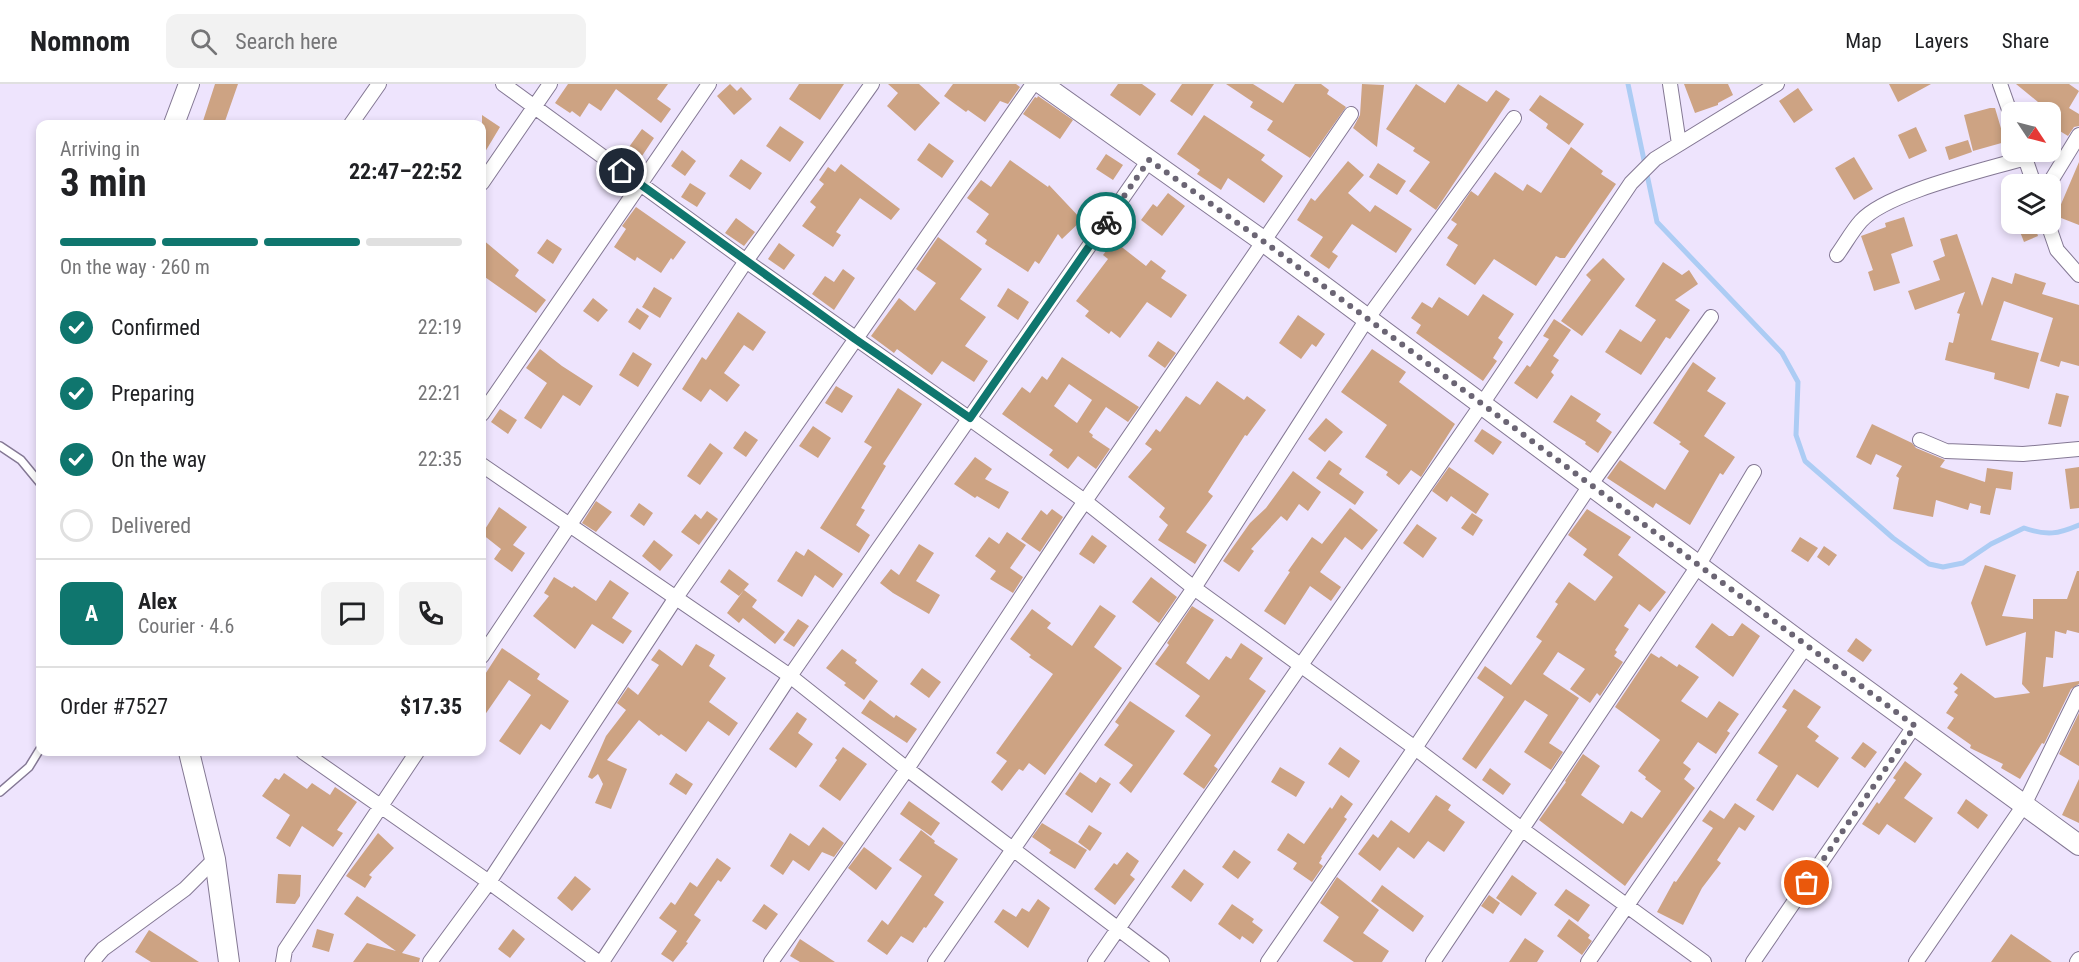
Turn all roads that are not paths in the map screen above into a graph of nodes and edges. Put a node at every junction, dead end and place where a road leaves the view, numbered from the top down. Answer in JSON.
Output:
{"nodes":[{"id":1,"x":189,"y":84,"type":"edge"},
{"id":2,"x":379,"y":84,"type":"edge"},
{"id":3,"x":503,"y":84,"type":"edge"},
{"id":4,"x":550,"y":84,"type":"edge"},
{"id":5,"x":709,"y":84,"type":"edge"},
{"id":6,"x":872,"y":84,"type":"edge"},
{"id":7,"x":1033,"y":84,"type":"edge"},
{"id":8,"x":1042,"y":84,"type":"edge"},
{"id":9,"x":1670,"y":84,"type":"edge"},
{"id":10,"x":1777,"y":84,"type":"edge"},
{"id":11,"x":2000,"y":84,"type":"edge"},
{"id":12,"x":2006,"y":102,"type":"edge"},
{"id":13,"x":534,"y":107,"type":"junction"},
{"id":14,"x":1351,"y":114,"type":"dead end"},
{"id":15,"x":1514,"y":118,"type":"dead end"},
{"id":16,"x":176,"y":120,"type":"edge"},
{"id":17,"x":354,"y":120,"type":"edge"},
{"id":18,"x":2079,"y":135,"type":"edge"},
{"id":19,"x":1679,"y":144,"type":"junction"},
{"id":20,"x":1149,"y":160,"type":"junction"},
{"id":21,"x":2003,"y":162,"type":"edge"},
{"id":22,"x":2055,"y":174,"type":"edge"},
{"id":23,"x":486,"y":177,"type":"edge"},
{"id":24,"x":639,"y":184,"type":"junction"},
{"id":25,"x":2051,"y":234,"type":"edge"},
{"id":26,"x":1263,"y":241,"type":"junction"},
{"id":27,"x":1837,"y":255,"type":"dead end"},
{"id":28,"x":746,"y":261,"type":"junction"},
{"id":29,"x":2079,"y":275,"type":"edge"},
{"id":30,"x":1711,"y":317,"type":"dead end"},
{"id":31,"x":1367,"y":319,"type":"junction"},
{"id":32,"x":855,"y":339,"type":"junction"},
{"id":33,"x":1482,"y":404,"type":"junction"},
{"id":34,"x":486,"y":408,"type":"edge"},
{"id":35,"x":970,"y":418,"type":"junction"},
{"id":36,"x":1920,"y":440,"type":"dead end"},
{"id":37,"x":0,"y":446,"type":"edge"},
{"id":38,"x":2079,"y":449,"type":"edge"},
{"id":39,"x":486,"y":468,"type":"edge"},
{"id":40,"x":1754,"y":472,"type":"dead end"},
{"id":41,"x":36,"y":478,"type":"edge"},
{"id":42,"x":1591,"y":484,"type":"junction"},
{"id":43,"x":1086,"y":502,"type":"junction"},
{"id":44,"x":569,"y":527,"type":"junction"},
{"id":45,"x":1698,"y":566,"type":"junction"},
{"id":46,"x":1194,"y":588,"type":"junction"},
{"id":47,"x":675,"y":599,"type":"junction"},
{"id":48,"x":1806,"y":646,"type":"junction"},
{"id":49,"x":486,"y":650,"type":"edge"},
{"id":50,"x":1301,"y":665,"type":"junction"},
{"id":51,"x":790,"y":676,"type":"junction"},
{"id":52,"x":2079,"y":693,"type":"edge"},
{"id":53,"x":1915,"y":726,"type":"junction"},
{"id":54,"x":1415,"y":748,"type":"junction"},
{"id":55,"x":36,"y":756,"type":"edge"},
{"id":56,"x":190,"y":756,"type":"edge"},
{"id":57,"x":309,"y":756,"type":"edge"},
{"id":58,"x":414,"y":756,"type":"edge"},
{"id":59,"x":907,"y":769,"type":"junction"},
{"id":60,"x":0,"y":792,"type":"edge"},
{"id":61,"x":2024,"y":805,"type":"junction"},
{"id":62,"x":380,"y":806,"type":"junction"},
{"id":63,"x":1523,"y":830,"type":"junction"},
{"id":64,"x":2079,"y":845,"type":"edge"},
{"id":65,"x":1012,"y":848,"type":"junction"},
{"id":66,"x":215,"y":859,"type":"junction"},
{"id":67,"x":489,"y":882,"type":"junction"},
{"id":68,"x":1626,"y":905,"type":"junction"},
{"id":69,"x":1118,"y":929,"type":"junction"},
{"id":70,"x":92,"y":962,"type":"edge"},
{"id":71,"x":229,"y":962,"type":"edge"},
{"id":72,"x":283,"y":962,"type":"edge"},
{"id":73,"x":430,"y":962,"type":"edge"},
{"id":74,"x":600,"y":962,"type":"edge"},
{"id":75,"x":771,"y":962,"type":"edge"},
{"id":76,"x":935,"y":962,"type":"edge"},
{"id":77,"x":1095,"y":962,"type":"edge"},
{"id":78,"x":1162,"y":962,"type":"edge"},
{"id":79,"x":1268,"y":962,"type":"edge"},
{"id":80,"x":1433,"y":962,"type":"edge"},
{"id":81,"x":1588,"y":962,"type":"edge"},
{"id":82,"x":1704,"y":962,"type":"edge"},
{"id":83,"x":1753,"y":962,"type":"edge"},
{"id":84,"x":1916,"y":962,"type":"edge"}],
"edges":[{"from":1,"to":16,"type":"street"},
{"from":2,"to":17,"type":"street"},
{"from":3,"to":13,"type":"street"},
{"from":4,"to":13,"type":"street"},
{"from":5,"to":24,"type":"street"},
{"from":6,"to":28,"type":"street"},
{"from":7,"to":32,"type":"street"},
{"from":8,"to":20,"type":"street"},
{"from":9,"to":19,"type":"street"},
{"from":10,"to":19,"type":"street"},
{"from":11,"to":12,"type":"street"},
{"from":13,"to":23,"type":"street"},
{"from":13,"to":24,"type":"street"},
{"from":14,"to":26,"type":"street"},
{"from":15,"to":31,"type":"street"},
{"from":18,"to":22,"type":"street"},
{"from":19,"to":33,"type":"street"},
{"from":20,"to":26,"type":"street"},
{"from":20,"to":35,"type":"street"},
{"from":21,"to":27,"type":"street"},
{"from":24,"to":28,"type":"street"},
{"from":24,"to":34,"type":"street"},
{"from":25,"to":29,"type":"street"},
{"from":26,"to":31,"type":"street"},
{"from":26,"to":43,"type":"street"},
{"from":28,"to":32,"type":"street"},
{"from":28,"to":44,"type":"street"},
{"from":30,"to":42,"type":"street"},
{"from":31,"to":33,"type":"street"},
{"from":31,"to":46,"type":"street"},
{"from":32,"to":35,"type":"street"},
{"from":32,"to":47,"type":"street"},
{"from":33,"to":42,"type":"street"},
{"from":33,"to":50,"type":"street"},
{"from":35,"to":43,"type":"street"},
{"from":35,"to":51,"type":"street"},
{"from":36,"to":38,"type":"street"},
{"from":37,"to":41,"type":"lane"},
{"from":39,"to":44,"type":"street"},
{"from":40,"to":45,"type":"street"},
{"from":42,"to":45,"type":"street"},
{"from":42,"to":54,"type":"street"},
{"from":43,"to":46,"type":"street"},
{"from":43,"to":59,"type":"street"},
{"from":44,"to":47,"type":"street"},
{"from":44,"to":49,"type":"street"},
{"from":45,"to":48,"type":"street"},
{"from":45,"to":63,"type":"street"},
{"from":46,"to":50,"type":"street"},
{"from":46,"to":65,"type":"street"},
{"from":47,"to":51,"type":"street"},
{"from":47,"to":67,"type":"street"},
{"from":48,"to":53,"type":"street"},
{"from":48,"to":68,"type":"street"},
{"from":50,"to":54,"type":"street"},
{"from":50,"to":69,"type":"street"},
{"from":51,"to":59,"type":"street"},
{"from":51,"to":74,"type":"street"},
{"from":52,"to":61,"type":"street"},
{"from":53,"to":61,"type":"street"},
{"from":53,"to":83,"type":"street"},
{"from":54,"to":63,"type":"street"},
{"from":54,"to":79,"type":"street"},
{"from":55,"to":60,"type":"lane"},
{"from":56,"to":66,"type":"street"},
{"from":57,"to":62,"type":"street"},
{"from":58,"to":62,"type":"street"},
{"from":59,"to":65,"type":"street"},
{"from":59,"to":75,"type":"street"},
{"from":61,"to":64,"type":"street"},
{"from":61,"to":84,"type":"street"},
{"from":62,"to":67,"type":"street"},
{"from":62,"to":72,"type":"street"},
{"from":63,"to":68,"type":"street"},
{"from":63,"to":80,"type":"street"},
{"from":65,"to":69,"type":"street"},
{"from":65,"to":76,"type":"street"},
{"from":66,"to":70,"type":"street"},
{"from":66,"to":71,"type":"street"},
{"from":67,"to":73,"type":"street"},
{"from":67,"to":74,"type":"street"},
{"from":68,"to":81,"type":"street"},
{"from":68,"to":82,"type":"street"},
{"from":69,"to":77,"type":"street"},
{"from":69,"to":78,"type":"street"}]}
